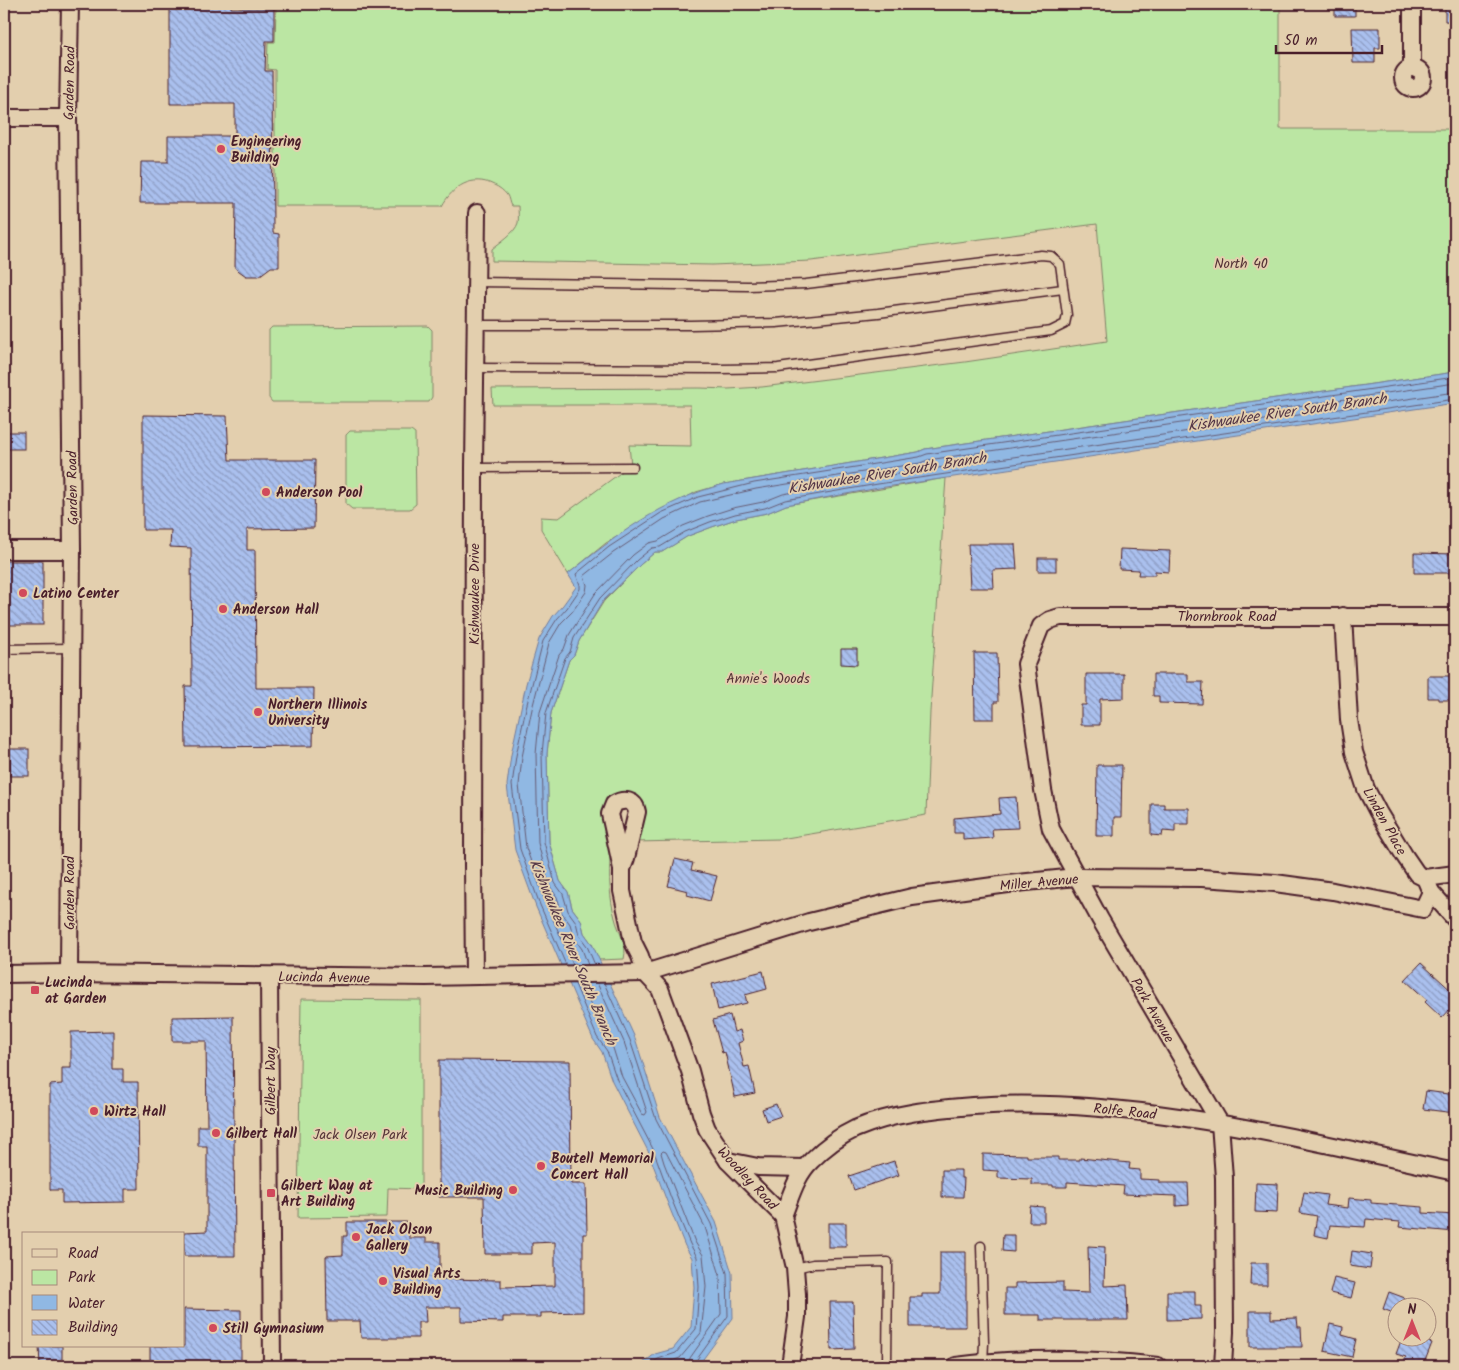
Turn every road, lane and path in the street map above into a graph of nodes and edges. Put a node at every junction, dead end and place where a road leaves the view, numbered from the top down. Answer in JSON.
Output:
{"nodes":[{"id":1,"x":70,"y":4,"type":"edge"},
{"id":2,"x":1412,"y":4,"type":"edge"},
{"id":3,"x":1412,"y":68,"type":"dead end"},
{"id":4,"x":4,"y":118,"type":"edge"},
{"id":5,"x":68,"y":118,"type":"junction"},
{"id":6,"x":477,"y":213,"type":"dead end"},
{"id":7,"x":475,"y":282,"type":"junction"},
{"id":8,"x":1063,"y":290,"type":"junction"},
{"id":9,"x":475,"y":325,"type":"junction"},
{"id":10,"x":475,"y":368,"type":"junction"},
{"id":11,"x":633,"y":467,"type":"dead end"},
{"id":12,"x":474,"y":468,"type":"junction"},
{"id":13,"x":4,"y":550,"type":"edge"},
{"id":14,"x":72,"y":550,"type":"junction"},
{"id":15,"x":1343,"y":616,"type":"junction"},
{"id":16,"x":1455,"y":617,"type":"edge"},
{"id":17,"x":71,"y":648,"type":"junction"},
{"id":18,"x":4,"y":649,"type":"edge"},
{"id":19,"x":1026,"y":664,"type":"joint"},
{"id":20,"x":622,"y":869,"type":"dead end"},
{"id":21,"x":1455,"y":874,"type":"edge"},
{"id":22,"x":1076,"y":877,"type":"junction"},
{"id":23,"x":1428,"y":885,"type":"junction"},
{"id":24,"x":1455,"y":920,"type":"edge"},
{"id":25,"x":69,"y":973,"type":"junction"},
{"id":26,"x":645,"y":973,"type":"junction"},
{"id":27,"x":4,"y":974,"type":"edge"},
{"id":28,"x":269,"y":976,"type":"junction"},
{"id":29,"x":474,"y":976,"type":"junction"},
{"id":30,"x":1220,"y":1123,"type":"junction"},
{"id":31,"x":728,"y":1161,"type":"junction"},
{"id":32,"x":804,"y":1168,"type":"junction"},
{"id":33,"x":1455,"y":1172,"type":"edge"},
{"id":34,"x":783,"y":1216,"type":"junction"},
{"id":35,"x":980,"y":1246,"type":"dead end"},
{"id":36,"x":795,"y":1268,"type":"junction"},
{"id":37,"x":983,"y":1363,"type":"junction"},
{"id":38,"x":272,"y":1366,"type":"edge"},
{"id":39,"x":790,"y":1366,"type":"edge"},
{"id":40,"x":887,"y":1366,"type":"edge"},
{"id":41,"x":956,"y":1366,"type":"edge"},
{"id":42,"x":1158,"y":1366,"type":"edge"},
{"id":43,"x":1223,"y":1366,"type":"edge"}],
"edges":[{"from":1,"to":5,"type":"street","name":"Garden Road"},
{"from":2,"to":3,"type":"street"},
{"from":4,"to":5,"type":"street"},
{"from":5,"to":14,"type":"street","name":"Garden Road"},
{"from":6,"to":7,"type":"street","name":"Kishwaukee Drive"},
{"from":7,"to":8,"type":"lane"},
{"from":7,"to":9,"type":"street","name":"Kishwaukee Drive"},
{"from":8,"to":9,"type":"lane"},
{"from":8,"to":10,"type":"lane"},
{"from":9,"to":10,"type":"street","name":"Kishwaukee Drive"},
{"from":10,"to":12,"type":"street","name":"Kishwaukee Drive"},
{"from":11,"to":12,"type":"lane"},
{"from":12,"to":29,"type":"street","name":"Kishwaukee Drive"},
{"from":13,"to":14,"type":"street"},
{"from":14,"to":17,"type":"street","name":"Garden Road"},
{"from":15,"to":16,"type":"street","name":"Thornbrook Road"},
{"from":15,"to":19,"type":"street","name":"Thornbrook Road"},
{"from":15,"to":23,"type":"street","name":"Linden Place"},
{"from":17,"to":18,"type":"lane"},
{"from":17,"to":25,"type":"street","name":"Garden Road"},
{"from":19,"to":22,"type":"street","name":"Park Avenue"},
{"from":20,"to":26,"type":"street"},
{"from":21,"to":23,"type":"street"},
{"from":22,"to":23,"type":"street","name":"Miller Avenue"},
{"from":22,"to":26,"type":"street","name":"Miller Avenue"},
{"from":22,"to":30,"type":"street","name":"Park Avenue"},
{"from":23,"to":24,"type":"street","name":"Linden Place"},
{"from":25,"to":27,"type":"street","name":"Lucinda Avenue"},
{"from":25,"to":28,"type":"street","name":"Lucinda Avenue"},
{"from":26,"to":29,"type":"street","name":"Lucinda Avenue"},
{"from":26,"to":31,"type":"street","name":"Woodley Road"},
{"from":28,"to":29,"type":"street","name":"Lucinda Avenue"},
{"from":28,"to":38,"type":"street","name":"Gilbert Way"},
{"from":30,"to":32,"type":"street","name":"Rolfe Road"},
{"from":30,"to":33,"type":"street","name":"Rolfe Road"},
{"from":30,"to":43,"type":"street","name":"Park Avenue"},
{"from":31,"to":32,"type":"street"},
{"from":31,"to":34,"type":"street","name":"Woodley Road"},
{"from":32,"to":34,"type":"street","name":"Rolfe Road"},
{"from":34,"to":36,"type":"street","name":"Woodley Road"},
{"from":35,"to":37,"type":"lane"},
{"from":36,"to":39,"type":"street","name":"Woodley Road"},
{"from":36,"to":40,"type":"lane"},
{"from":37,"to":41,"type":"street"},
{"from":37,"to":42,"type":"street"}]}
